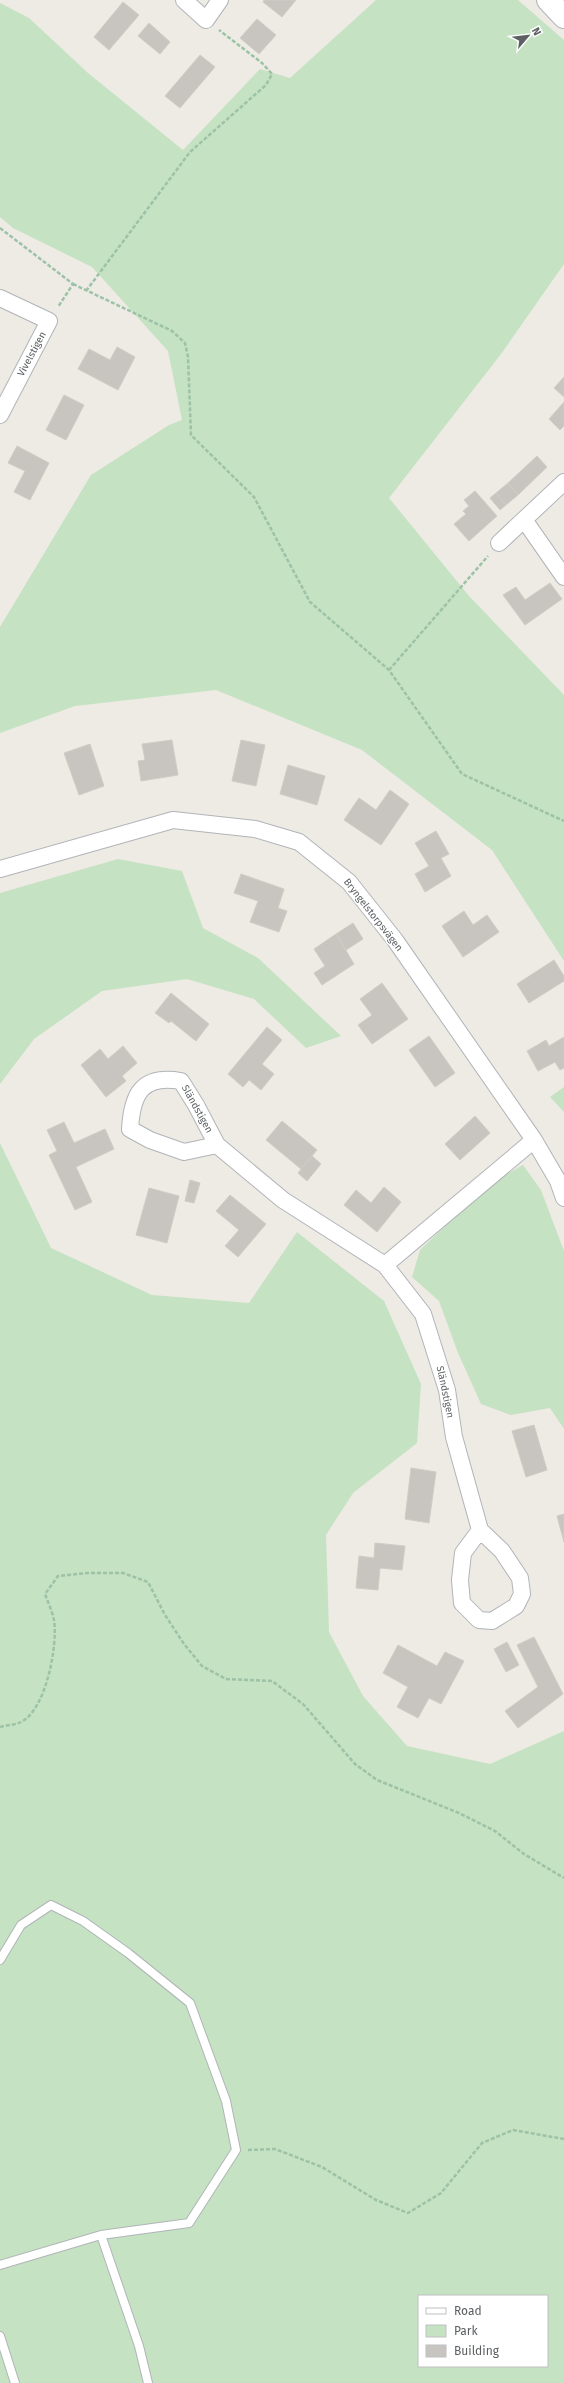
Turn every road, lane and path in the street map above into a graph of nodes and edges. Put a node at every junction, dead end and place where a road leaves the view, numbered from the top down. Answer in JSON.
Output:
{"nodes":[{"id":1,"x":184,"y":0,"type":"edge"},
{"id":2,"x":220,"y":0,"type":"edge"},
{"id":3,"x":548,"y":0,"type":"edge"},
{"id":4,"x":564,"y":17,"type":"edge"},
{"id":5,"x":206,"y":20,"type":"junction"},
{"id":6,"x":0,"y":228,"type":"edge"},
{"id":7,"x":73,"y":284,"type":"junction"},
{"id":8,"x":86,"y":291,"type":"junction"},
{"id":9,"x":0,"y":298,"type":"edge"},
{"id":10,"x":49,"y":321,"type":"junction"},
{"id":11,"x":0,"y":415,"type":"edge"},
{"id":12,"x":564,"y":482,"type":"edge"},
{"id":13,"x":525,"y":521,"type":"junction"},
{"id":14,"x":499,"y":543,"type":"joint"},
{"id":15,"x":564,"y":577,"type":"edge"},
{"id":16,"x":389,"y":670,"type":"junction"},
{"id":17,"x":564,"y":821,"type":"edge"},
{"id":18,"x":0,"y":870,"type":"edge"},
{"id":19,"x":534,"y":1140,"type":"junction"},
{"id":20,"x":217,"y":1145,"type":"junction"},
{"id":21,"x":564,"y":1198,"type":"edge"},
{"id":22,"x":385,"y":1265,"type":"junction"},
{"id":23,"x":480,"y":1530,"type":"junction"},
{"id":24,"x":0,"y":1727,"type":"edge"},
{"id":25,"x":564,"y":1878,"type":"edge"},
{"id":26,"x":0,"y":1960,"type":"edge"},
{"id":27,"x":564,"y":2139,"type":"edge"},
{"id":28,"x":236,"y":2150,"type":"junction"},
{"id":29,"x":101,"y":2236,"type":"junction"},
{"id":30,"x":0,"y":2265,"type":"edge"},
{"id":31,"x":0,"y":2336,"type":"edge"},
{"id":32,"x":15,"y":2383,"type":"edge"},
{"id":33,"x":148,"y":2383,"type":"edge"}],
"edges":[{"from":1,"to":5,"type":"street"},
{"from":2,"to":5,"type":"street"},
{"from":3,"to":4,"type":"street"},
{"from":5,"to":8,"type":"path"},
{"from":6,"to":7,"type":"path"},
{"from":7,"to":8,"type":"path"},
{"from":7,"to":10,"type":"path"},
{"from":8,"to":16,"type":"path"},
{"from":9,"to":10,"type":"street","name":"Vivelstigen"},
{"from":10,"to":11,"type":"street","name":"Vivelstigen"},
{"from":12,"to":13,"type":"street"},
{"from":13,"to":14,"type":"street"},
{"from":13,"to":15,"type":"street"},
{"from":14,"to":16,"type":"path"},
{"from":16,"to":17,"type":"path"},
{"from":18,"to":19,"type":"street","name":"Bryngelstorpsvägen"},
{"from":19,"to":21,"type":"street","name":"Bryngelstorpsvägen"},
{"from":19,"to":22,"type":"street"},
{"from":20,"to":20,"type":"street","name":"Sländstigen"},
{"from":20,"to":22,"type":"street","name":"Sländstigen"},
{"from":22,"to":23,"type":"street","name":"Sländstigen"},
{"from":23,"to":23,"type":"street"},
{"from":24,"to":25,"type":"path"},
{"from":26,"to":28,"type":"lane"},
{"from":27,"to":28,"type":"path"},
{"from":28,"to":29,"type":"lane"},
{"from":29,"to":30,"type":"lane"},
{"from":29,"to":33,"type":"lane"},
{"from":31,"to":32,"type":"lane"}]}
